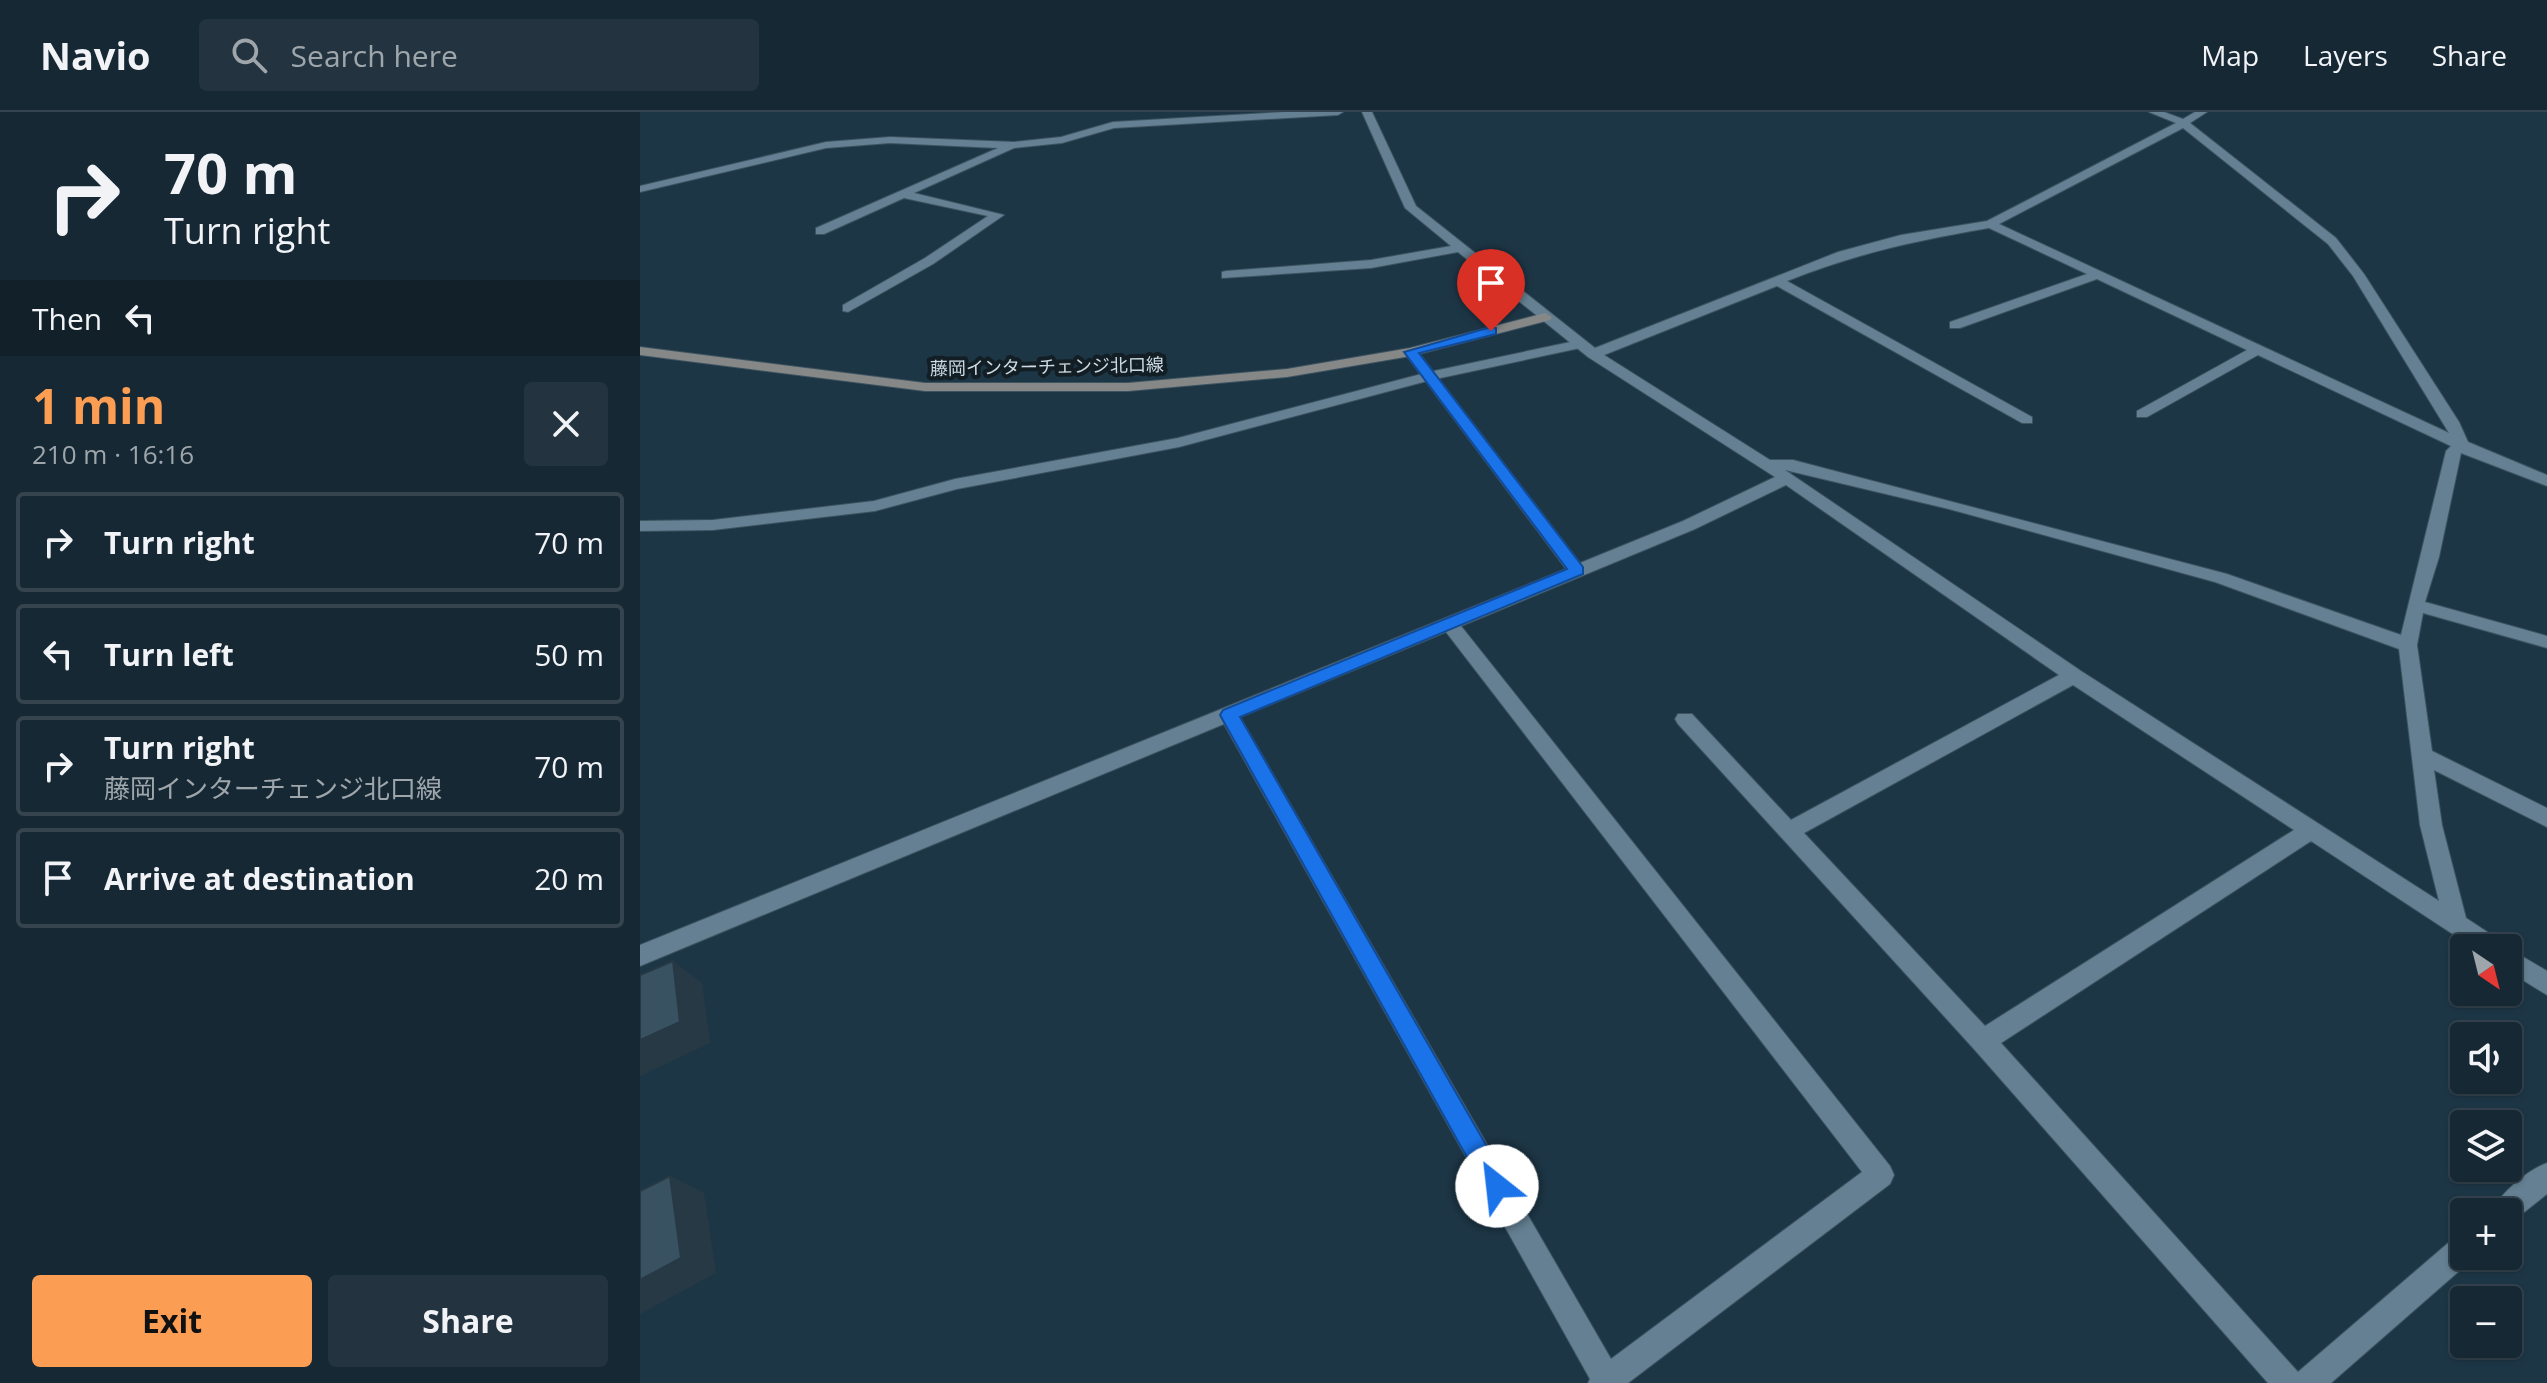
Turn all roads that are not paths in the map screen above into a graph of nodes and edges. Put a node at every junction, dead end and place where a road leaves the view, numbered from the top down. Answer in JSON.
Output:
{"nodes":[{"id":1,"x":1338,"y":112,"type":"edge"},
{"id":2,"x":1367,"y":112,"type":"edge"},
{"id":3,"x":2154,"y":112,"type":"edge"},
{"id":4,"x":2202,"y":112,"type":"edge"},
{"id":5,"x":1192,"y":116,"type":"edge"},
{"id":6,"x":2182,"y":122,"type":"junction"},
{"id":7,"x":1014,"y":145,"type":"junction"},
{"id":8,"x":640,"y":189,"type":"edge"},
{"id":9,"x":903,"y":194,"type":"junction"},
{"id":10,"x":1990,"y":224,"type":"junction"},
{"id":11,"x":820,"y":231,"type":"dead end"},
{"id":12,"x":1459,"y":248,"type":"junction"},
{"id":13,"x":2099,"y":274,"type":"junction"},
{"id":14,"x":1226,"y":275,"type":"dead end"},
{"id":15,"x":1776,"y":280,"type":"junction"},
{"id":16,"x":848,"y":308,"type":"dead end"},
{"id":17,"x":1545,"y":317,"type":"junction"},
{"id":18,"x":1955,"y":325,"type":"dead end"},
{"id":19,"x":1586,"y":349,"type":"junction"},
{"id":20,"x":2258,"y":349,"type":"junction"},
{"id":21,"x":640,"y":351,"type":"edge"},
{"id":22,"x":1411,"y":352,"type":"junction"},
{"id":23,"x":1429,"y":376,"type":"junction"},
{"id":24,"x":2142,"y":414,"type":"dead end"},
{"id":25,"x":2027,"y":420,"type":"dead end"},
{"id":26,"x":2462,"y":445,"type":"junction"},
{"id":27,"x":1766,"y":465,"type":"junction"},
{"id":28,"x":1787,"y":478,"type":"junction"},
{"id":29,"x":2547,"y":481,"type":"edge"},
{"id":30,"x":640,"y":526,"type":"edge"},
{"id":31,"x":1577,"y":571,"type":"junction"},
{"id":32,"x":2415,"y":605,"type":"junction"},
{"id":33,"x":1450,"y":624,"type":"junction"},
{"id":34,"x":2547,"y":642,"type":"edge"},
{"id":35,"x":2408,"y":645,"type":"junction"},
{"id":36,"x":2074,"y":676,"type":"junction"},
{"id":37,"x":1229,"y":715,"type":"junction"},
{"id":38,"x":1685,"y":719,"type":"dead end"},
{"id":39,"x":2422,"y":755,"type":"junction"},
{"id":40,"x":2547,"y":818,"type":"edge"},
{"id":41,"x":1791,"y":830,"type":"junction"},
{"id":42,"x":2311,"y":830,"type":"junction"},
{"id":43,"x":2456,"y":923,"type":"junction"},
{"id":44,"x":2472,"y":934,"type":"edge"},
{"id":45,"x":640,"y":956,"type":"edge"},
{"id":46,"x":2522,"y":967,"type":"edge"},
{"id":47,"x":2547,"y":984,"type":"edge"},
{"id":48,"x":1983,"y":1041,"type":"junction"},
{"id":49,"x":2547,"y":1176,"type":"edge"},
{"id":50,"x":2522,"y":1198,"type":"edge"},
{"id":51,"x":2450,"y":1260,"type":"edge"},
{"id":52,"x":1605,"y":1382,"type":"edge"},
{"id":53,"x":2288,"y":1383,"type":"edge"},
{"id":54,"x":2308,"y":1383,"type":"edge"}],
"edges":[{"from":1,"to":5,"type":"street"},
{"from":2,"to":12,"type":"street"},
{"from":3,"to":6,"type":"street"},
{"from":4,"to":6,"type":"street"},
{"from":5,"to":7,"type":"street"},
{"from":6,"to":10,"type":"street"},
{"from":6,"to":26,"type":"street"},
{"from":7,"to":8,"type":"street"},
{"from":7,"to":9,"type":"street"},
{"from":9,"to":11,"type":"street"},
{"from":9,"to":16,"type":"street"},
{"from":10,"to":13,"type":"street"},
{"from":10,"to":15,"type":"street"},
{"from":12,"to":14,"type":"street"},
{"from":12,"to":17,"type":"street"},
{"from":13,"to":18,"type":"street"},
{"from":13,"to":20,"type":"street"},
{"from":15,"to":19,"type":"street"},
{"from":15,"to":25,"type":"street"},
{"from":17,"to":19,"type":"street"},
{"from":17,"to":22,"type":"street","name":"藤岡インターチェンジ北口線"},
{"from":19,"to":23,"type":"street"},
{"from":19,"to":27,"type":"street"},
{"from":20,"to":24,"type":"street"},
{"from":20,"to":26,"type":"street"},
{"from":21,"to":22,"type":"street","name":"藤岡インターチェンジ北口線"},
{"from":22,"to":23,"type":"street"},
{"from":23,"to":30,"type":"street"},
{"from":23,"to":31,"type":"street"},
{"from":26,"to":29,"type":"street"},
{"from":26,"to":32,"type":"street"},
{"from":27,"to":28,"type":"street"},
{"from":27,"to":35,"type":"street"},
{"from":28,"to":31,"type":"street"},
{"from":28,"to":36,"type":"street"},
{"from":31,"to":33,"type":"street"},
{"from":32,"to":34,"type":"street"},
{"from":32,"to":35,"type":"street"},
{"from":33,"to":37,"type":"street"},
{"from":33,"to":52,"type":"street"},
{"from":35,"to":39,"type":"street"},
{"from":36,"to":41,"type":"street"},
{"from":36,"to":42,"type":"street"},
{"from":37,"to":45,"type":"street"},
{"from":37,"to":52,"type":"street"},
{"from":38,"to":41,"type":"street"},
{"from":39,"to":40,"type":"street"},
{"from":39,"to":43,"type":"street"},
{"from":41,"to":48,"type":"street"},
{"from":42,"to":43,"type":"street"},
{"from":42,"to":48,"type":"street"},
{"from":43,"to":44,"type":"street"},
{"from":46,"to":47,"type":"street"},
{"from":48,"to":53,"type":"street"},
{"from":49,"to":50,"type":"street"},
{"from":51,"to":54,"type":"street"}]}
